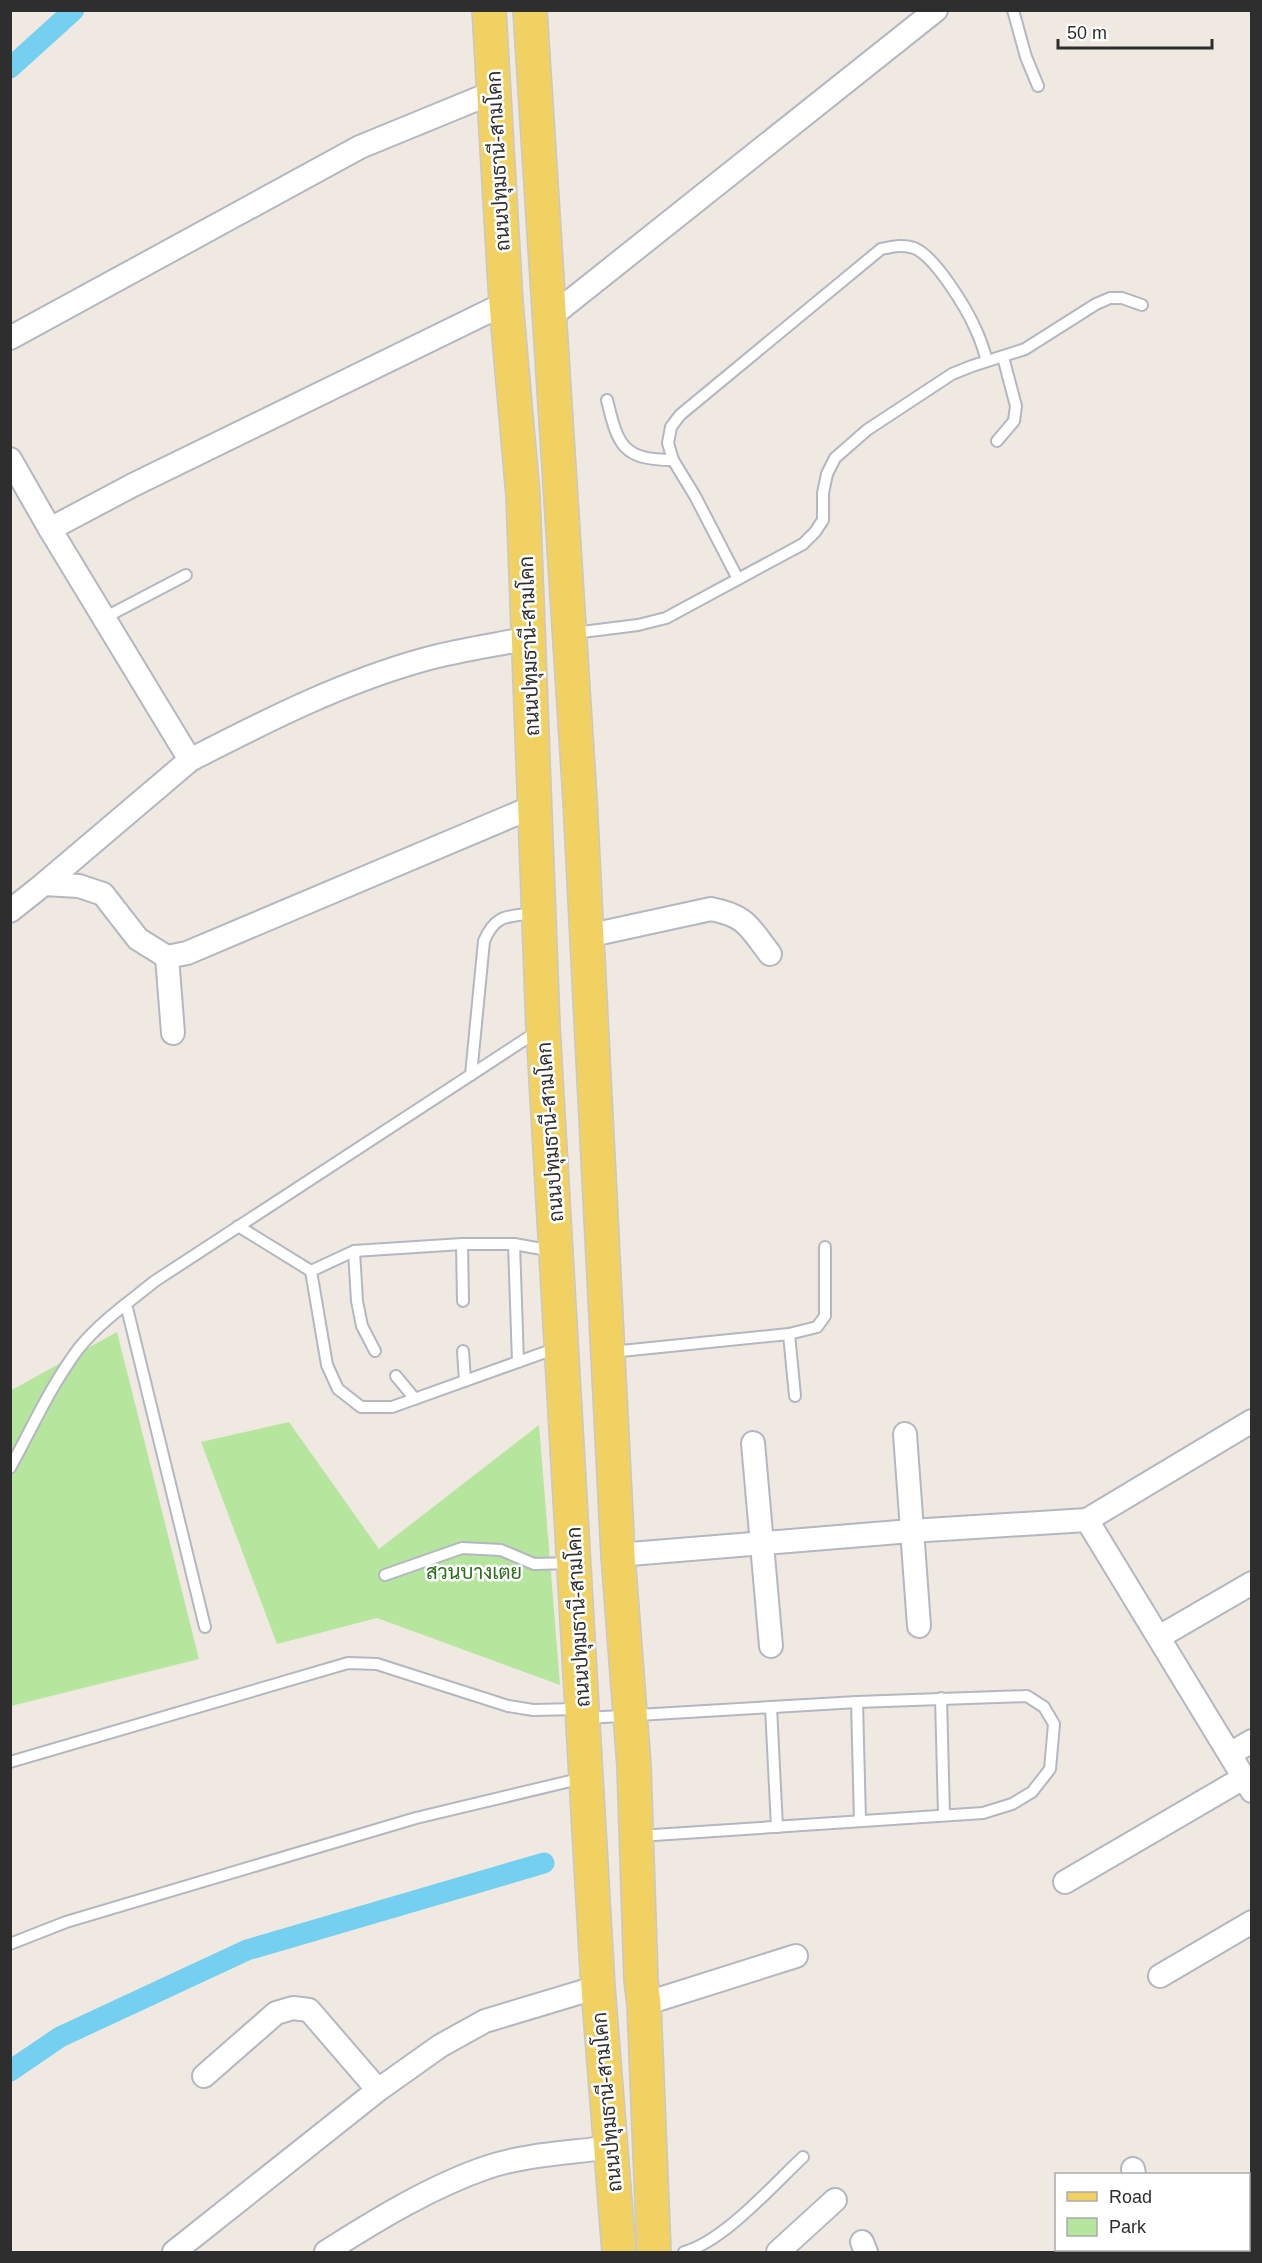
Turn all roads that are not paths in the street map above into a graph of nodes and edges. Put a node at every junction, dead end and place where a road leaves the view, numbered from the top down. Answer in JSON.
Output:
{"nodes":[{"id":1,"x":489,"y":10,"type":"edge"},
{"id":2,"x":530,"y":10,"type":"edge"},
{"id":3,"x":936,"y":10,"type":"edge"},
{"id":4,"x":1013,"y":10,"type":"edge"},
{"id":5,"x":1038,"y":86,"type":"dead end"},
{"id":6,"x":494,"y":92,"type":"junction"},
{"id":7,"x":506,"y":303,"type":"junction"},
{"id":8,"x":1142,"y":305,"type":"dead end"},
{"id":9,"x":549,"y":318,"type":"junction"},
{"id":10,"x":10,"y":338,"type":"edge"},
{"id":11,"x":1003,"y":357,"type":"junction"},
{"id":12,"x":987,"y":361,"type":"junction"},
{"id":13,"x":607,"y":400,"type":"dead end"},
{"id":14,"x":997,"y":441,"type":"dead end"},
{"id":15,"x":10,"y":459,"type":"edge"},
{"id":16,"x":673,"y":460,"type":"junction"},
{"id":17,"x":50,"y":529,"type":"junction"},
{"id":18,"x":186,"y":575,"type":"dead end"},
{"id":19,"x":738,"y":579,"type":"junction"},
{"id":20,"x":104,"y":618,"type":"junction"},
{"id":21,"x":571,"y":633,"type":"junction"},
{"id":22,"x":529,"y":638,"type":"junction"},
{"id":23,"x":190,"y":760,"type":"junction"},
{"id":24,"x":535,"y":806,"type":"junction"},
{"id":25,"x":44,"y":884,"type":"junction"},
{"id":26,"x":10,"y":911,"type":"edge"},
{"id":27,"x":539,"y":913,"type":"junction"},
{"id":28,"x":587,"y":936,"type":"junction"},
{"id":29,"x":770,"y":954,"type":"dead end"},
{"id":30,"x":167,"y":957,"type":"junction"},
{"id":31,"x":543,"y":1028,"type":"junction"},
{"id":32,"x":173,"y":1033,"type":"dead end"},
{"id":33,"x":471,"y":1075,"type":"junction"},
{"id":34,"x":238,"y":1226,"type":"junction"},
{"id":35,"x":462,"y":1244,"type":"junction"},
{"id":36,"x":514,"y":1244,"type":"junction"},
{"id":37,"x":825,"y":1247,"type":"dead end"},
{"id":38,"x":354,"y":1251,"type":"junction"},
{"id":39,"x":558,"y":1251,"type":"junction"},
{"id":40,"x":311,"y":1271,"type":"junction"},
{"id":41,"x":463,"y":1301,"type":"dead end"},
{"id":42,"x":126,"y":1304,"type":"junction"},
{"id":43,"x":789,"y":1334,"type":"junction"},
{"id":44,"x":563,"y":1346,"type":"junction"},
{"id":45,"x":375,"y":1351,"type":"dead end"},
{"id":46,"x":463,"y":1351,"type":"dead end"},
{"id":47,"x":608,"y":1352,"type":"junction"},
{"id":48,"x":518,"y":1362,"type":"junction"},
{"id":49,"x":396,"y":1376,"type":"dead end"},
{"id":50,"x":465,"y":1381,"type":"junction"},
{"id":51,"x":795,"y":1396,"type":"dead end"},
{"id":52,"x":414,"y":1399,"type":"junction"},
{"id":53,"x":1251,"y":1421,"type":"edge"},
{"id":54,"x":905,"y":1434,"type":"dead end"},
{"id":55,"x":753,"y":1443,"type":"dead end"},
{"id":56,"x":12,"y":1462,"type":"edge"},
{"id":57,"x":1087,"y":1520,"type":"junction"},
{"id":58,"x":911,"y":1531,"type":"junction"},
{"id":59,"x":761,"y":1544,"type":"junction"},
{"id":60,"x":618,"y":1555,"type":"junction"},
{"id":61,"x":575,"y":1563,"type":"junction"},
{"id":62,"x":385,"y":1575,"type":"dead end"},
{"id":63,"x":1251,"y":1583,"type":"edge"},
{"id":64,"x":919,"y":1626,"type":"dead end"},
{"id":65,"x":206,"y":1627,"type":"dead end"},
{"id":66,"x":1159,"y":1637,"type":"junction"},
{"id":67,"x":771,"y":1646,"type":"dead end"},
{"id":68,"x":941,"y":1698,"type":"junction"},
{"id":69,"x":856,"y":1702,"type":"junction"},
{"id":70,"x":771,"y":1707,"type":"junction"},
{"id":71,"x":583,"y":1713,"type":"junction"},
{"id":72,"x":630,"y":1716,"type":"junction"},
{"id":73,"x":1251,"y":1741,"type":"edge"},
{"id":74,"x":1230,"y":1754,"type":"junction"},
{"id":75,"x":10,"y":1762,"type":"edge"},
{"id":76,"x":586,"y":1778,"type":"junction"},
{"id":77,"x":1248,"y":1784,"type":"edge"},
{"id":78,"x":944,"y":1815,"type":"junction"},
{"id":79,"x":860,"y":1821,"type":"junction"},
{"id":80,"x":777,"y":1827,"type":"junction"},
{"id":81,"x":636,"y":1836,"type":"junction"},
{"id":82,"x":1065,"y":1882,"type":"dead end"},
{"id":83,"x":1251,"y":1922,"type":"edge"},
{"id":84,"x":10,"y":1944,"type":"edge"},
{"id":85,"x":796,"y":1956,"type":"dead end"},
{"id":86,"x":1160,"y":1976,"type":"dead end"},
{"id":87,"x":598,"y":1987,"type":"junction"},
{"id":88,"x":644,"y":2004,"type":"junction"},
{"id":89,"x":204,"y":2076,"type":"dead end"},
{"id":90,"x":378,"y":2090,"type":"junction"},
{"id":91,"x":610,"y":2147,"type":"junction"},
{"id":92,"x":803,"y":2157,"type":"dead end"},
{"id":93,"x":835,"y":2200,"type":"dead end"},
{"id":94,"x":174,"y":2253,"type":"edge"},
{"id":95,"x":326,"y":2253,"type":"edge"},
{"id":96,"x":619,"y":2253,"type":"edge"},
{"id":97,"x":654,"y":2253,"type":"edge"},
{"id":98,"x":684,"y":2253,"type":"edge"},
{"id":99,"x":777,"y":2253,"type":"edge"}],
"edges":[{"from":1,"to":6,"type":"main road","name":"ถนนปทุมธานี-สามโคก"},
{"from":2,"to":9,"type":"main road","name":"ถนนปทุมธานี-สามโคก"},
{"from":3,"to":9,"type":"street"},
{"from":4,"to":5,"type":"lane"},
{"from":6,"to":7,"type":"main road","name":"ถนนปทุมธานี-สามโคก"},
{"from":6,"to":10,"type":"street"},
{"from":7,"to":17,"type":"street"},
{"from":7,"to":22,"type":"main road","name":"ถนนปทุมธานี-สามโคก"},
{"from":8,"to":11,"type":"lane"},
{"from":9,"to":21,"type":"main road","name":"ถนนปทุมธานี-สามโคก"},
{"from":11,"to":12,"type":"lane"},
{"from":11,"to":14,"type":"lane"},
{"from":12,"to":16,"type":"lane"},
{"from":12,"to":19,"type":"lane"},
{"from":13,"to":16,"type":"lane"},
{"from":15,"to":17,"type":"street"},
{"from":16,"to":19,"type":"lane"},
{"from":17,"to":20,"type":"street"},
{"from":18,"to":20,"type":"lane"},
{"from":19,"to":21,"type":"lane"},
{"from":20,"to":23,"type":"street"},
{"from":21,"to":28,"type":"main road","name":"ถนนปทุมธานี-สามโคก"},
{"from":22,"to":23,"type":"street"},
{"from":22,"to":24,"type":"main road","name":"ถนนปทุมธานี-สามโคก"},
{"from":23,"to":25,"type":"street"},
{"from":24,"to":27,"type":"main road","name":"ถนนปทุมธานี-สามโคก"},
{"from":24,"to":30,"type":"street"},
{"from":25,"to":26,"type":"street"},
{"from":25,"to":30,"type":"street"},
{"from":27,"to":31,"type":"main road","name":"ถนนปทุมธานี-สามโคก"},
{"from":27,"to":33,"type":"lane"},
{"from":28,"to":29,"type":"street"},
{"from":28,"to":47,"type":"main road","name":"ถนนปทุมธานี-สามโคก"},
{"from":30,"to":32,"type":"street"},
{"from":31,"to":33,"type":"lane"},
{"from":31,"to":39,"type":"main road","name":"ถนนปทุมธานี-สามโคก"},
{"from":33,"to":34,"type":"lane"},
{"from":34,"to":40,"type":"lane"},
{"from":34,"to":42,"type":"lane"},
{"from":35,"to":36,"type":"lane"},
{"from":35,"to":38,"type":"lane"},
{"from":35,"to":41,"type":"lane"},
{"from":36,"to":39,"type":"lane"},
{"from":36,"to":48,"type":"lane"},
{"from":37,"to":43,"type":"lane"},
{"from":38,"to":40,"type":"lane"},
{"from":38,"to":45,"type":"lane"},
{"from":39,"to":44,"type":"main road","name":"ถนนปทุมธานี-สามโคก"},
{"from":40,"to":52,"type":"lane"},
{"from":42,"to":56,"type":"lane"},
{"from":42,"to":65,"type":"lane"},
{"from":43,"to":47,"type":"lane"},
{"from":43,"to":51,"type":"lane"},
{"from":44,"to":48,"type":"lane"},
{"from":44,"to":61,"type":"main road","name":"ถนนปทุมธานี-สามโคก"},
{"from":46,"to":50,"type":"lane"},
{"from":47,"to":60,"type":"main road","name":"ถนนปทุมธานี-สามโคก"},
{"from":48,"to":50,"type":"lane"},
{"from":49,"to":52,"type":"lane"},
{"from":50,"to":52,"type":"lane"},
{"from":53,"to":57,"type":"street"},
{"from":54,"to":58,"type":"street"},
{"from":55,"to":59,"type":"street"},
{"from":57,"to":58,"type":"street"},
{"from":57,"to":66,"type":"street"},
{"from":58,"to":59,"type":"street"},
{"from":58,"to":64,"type":"street"},
{"from":59,"to":60,"type":"street"},
{"from":59,"to":67,"type":"street"},
{"from":60,"to":72,"type":"main road","name":"ถนนปทุมธานี-สามโคก"},
{"from":61,"to":62,"type":"lane"},
{"from":61,"to":71,"type":"main road","name":"ถนนปทุมธานี-สามโคก"},
{"from":63,"to":66,"type":"street"},
{"from":66,"to":74,"type":"street"},
{"from":68,"to":69,"type":"lane"},
{"from":68,"to":78,"type":"lane"},
{"from":68,"to":78,"type":"lane"},
{"from":69,"to":70,"type":"lane"},
{"from":69,"to":79,"type":"lane"},
{"from":70,"to":72,"type":"lane"},
{"from":70,"to":80,"type":"lane"},
{"from":71,"to":72,"type":"lane"},
{"from":71,"to":75,"type":"lane"},
{"from":71,"to":76,"type":"main road","name":"ถนนปทุมธานี-สามโคก"},
{"from":72,"to":81,"type":"main road","name":"ถนนปทุมธานี-สามโคก"},
{"from":73,"to":74,"type":"street"},
{"from":74,"to":77,"type":"street"},
{"from":76,"to":84,"type":"lane"},
{"from":76,"to":87,"type":"main road","name":"ถนนปทุมธานี-สามโคก"},
{"from":77,"to":82,"type":"street"},
{"from":78,"to":79,"type":"lane"},
{"from":79,"to":80,"type":"lane"},
{"from":80,"to":81,"type":"lane"},
{"from":81,"to":88,"type":"main road","name":"ถนนปทุมธานี-สามโคก"},
{"from":83,"to":86,"type":"street"},
{"from":85,"to":88,"type":"street"},
{"from":87,"to":90,"type":"street"},
{"from":87,"to":91,"type":"main road","name":"ถนนปทุมธานี-สามโคก"},
{"from":88,"to":97,"type":"main road","name":"ถนนปทุมธานี-สามโคก"},
{"from":89,"to":90,"type":"street"},
{"from":90,"to":94,"type":"street"},
{"from":91,"to":95,"type":"street"},
{"from":91,"to":96,"type":"main road","name":"ถนนปทุมธานี-สามโคก"},
{"from":92,"to":98,"type":"lane"},
{"from":93,"to":99,"type":"street"}]}
